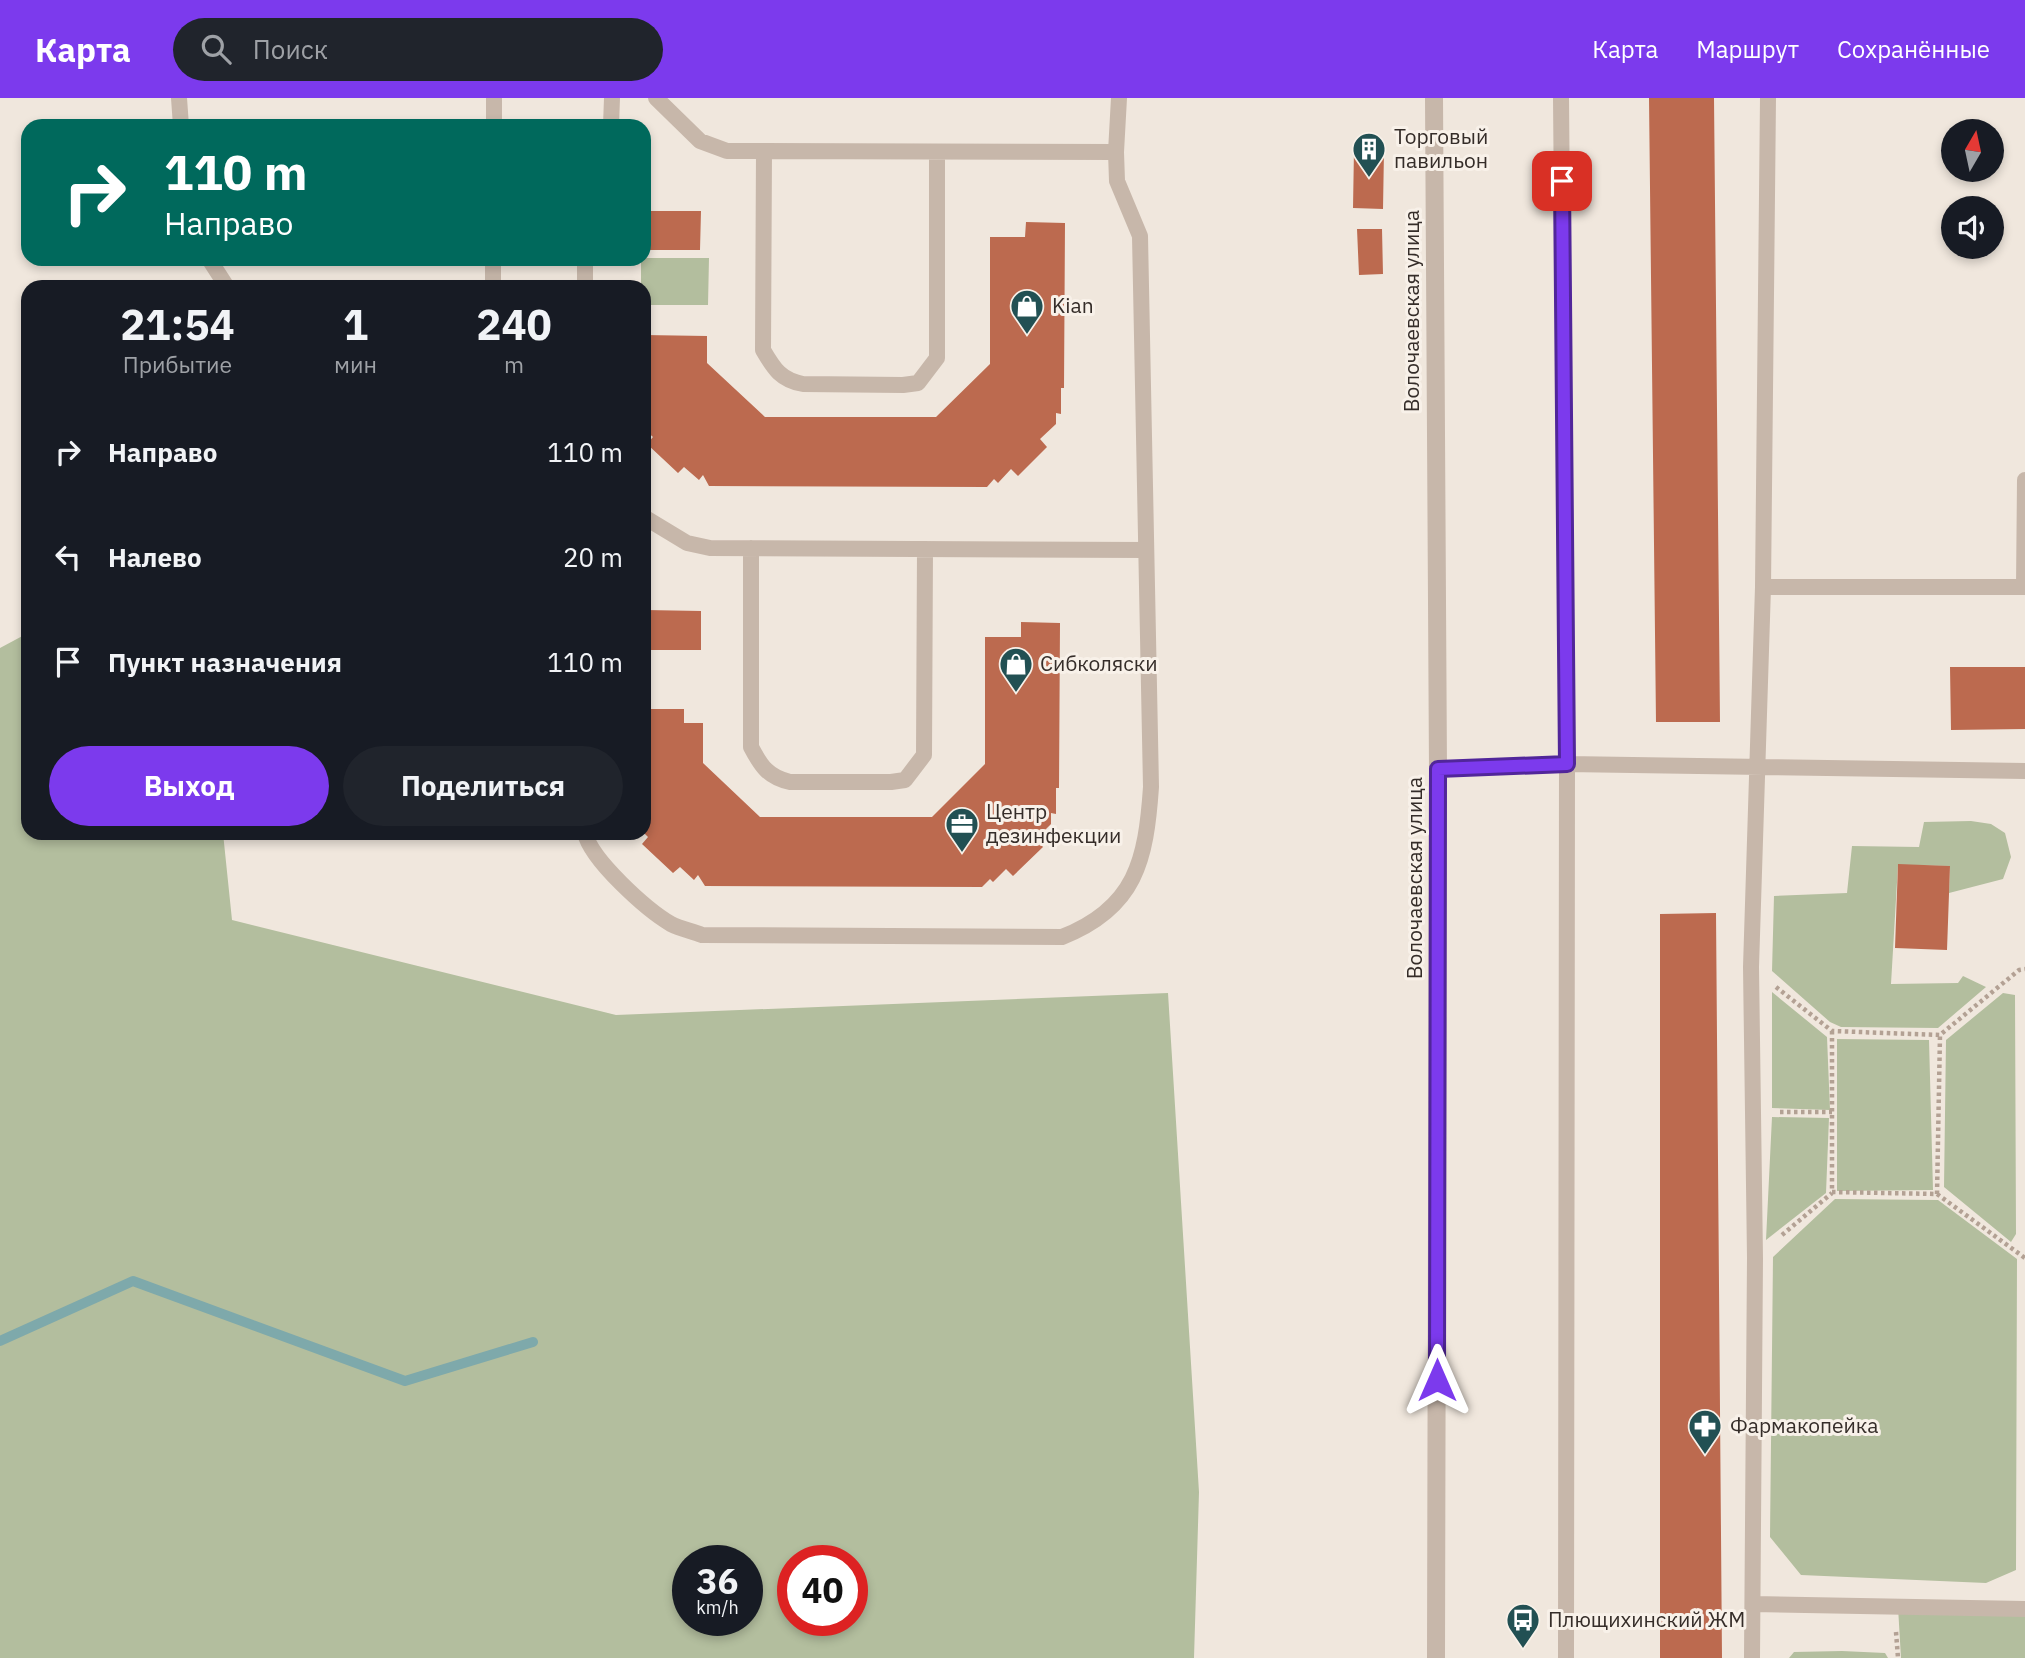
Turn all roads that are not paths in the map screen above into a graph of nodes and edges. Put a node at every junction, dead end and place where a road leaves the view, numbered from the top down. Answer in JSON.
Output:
{"nodes":[{"id":1,"x":179,"y":98,"type":"edge"},
{"id":2,"x":494,"y":98,"type":"edge"},
{"id":3,"x":611,"y":98,"type":"edge"},
{"id":4,"x":656,"y":98,"type":"edge"},
{"id":5,"x":1119,"y":98,"type":"edge"},
{"id":6,"x":1434,"y":98,"type":"edge"},
{"id":7,"x":1561,"y":98,"type":"edge"},
{"id":8,"x":1768,"y":98,"type":"edge"},
{"id":9,"x":180,"y":119,"type":"edge"},
{"id":10,"x":494,"y":119,"type":"edge"},
{"id":11,"x":611,"y":119,"type":"edge"},
{"id":12,"x":764,"y":151,"type":"junction"},
{"id":13,"x":937,"y":152,"type":"junction"},
{"id":14,"x":1116,"y":152,"type":"junction"},
{"id":15,"x":2025,"y":480,"type":"edge"},
{"id":16,"x":651,"y":521,"type":"edge"},
{"id":17,"x":751,"y":548,"type":"junction"},
{"id":18,"x":925,"y":549,"type":"junction"},
{"id":19,"x":1146,"y":550,"type":"junction"},
{"id":20,"x":1763,"y":587,"type":"junction"},
{"id":21,"x":1567,"y":764,"type":"junction"},
{"id":22,"x":1438,"y":769,"type":"junction"},
{"id":23,"x":1757,"y":769,"type":"junction"},
{"id":24,"x":2025,"y":771,"type":"edge"},
{"id":25,"x":589,"y":840,"type":"edge"},
{"id":26,"x":1753,"y":1604,"type":"junction"},
{"id":27,"x":2025,"y":1609,"type":"edge"},
{"id":28,"x":1436,"y":1658,"type":"edge"},
{"id":29,"x":1566,"y":1658,"type":"edge"},
{"id":30,"x":1752,"y":1658,"type":"edge"}],
"edges":[{"from":1,"to":9,"type":"lane"},
{"from":2,"to":10,"type":"lane"},
{"from":3,"to":11,"type":"lane"},
{"from":4,"to":12,"type":"lane"},
{"from":5,"to":14,"type":"lane"},
{"from":6,"to":22,"type":"street","name":"Волочаевская улица"},
{"from":7,"to":21,"type":"lane"},
{"from":8,"to":20,"type":"lane"},
{"from":12,"to":13,"type":"lane"},
{"from":12,"to":13,"type":"lane"},
{"from":13,"to":14,"type":"lane"},
{"from":14,"to":19,"type":"lane"},
{"from":15,"to":20,"type":"lane"},
{"from":16,"to":17,"type":"lane"},
{"from":17,"to":18,"type":"lane"},
{"from":17,"to":18,"type":"lane"},
{"from":18,"to":19,"type":"lane"},
{"from":19,"to":25,"type":"lane"},
{"from":20,"to":23,"type":"lane"},
{"from":21,"to":22,"type":"lane"},
{"from":21,"to":23,"type":"lane"},
{"from":21,"to":29,"type":"lane"},
{"from":22,"to":28,"type":"street","name":"Волочаевская улица"},
{"from":23,"to":24,"type":"lane"},
{"from":23,"to":26,"type":"lane"},
{"from":26,"to":27,"type":"lane"},
{"from":26,"to":30,"type":"lane"}]}
